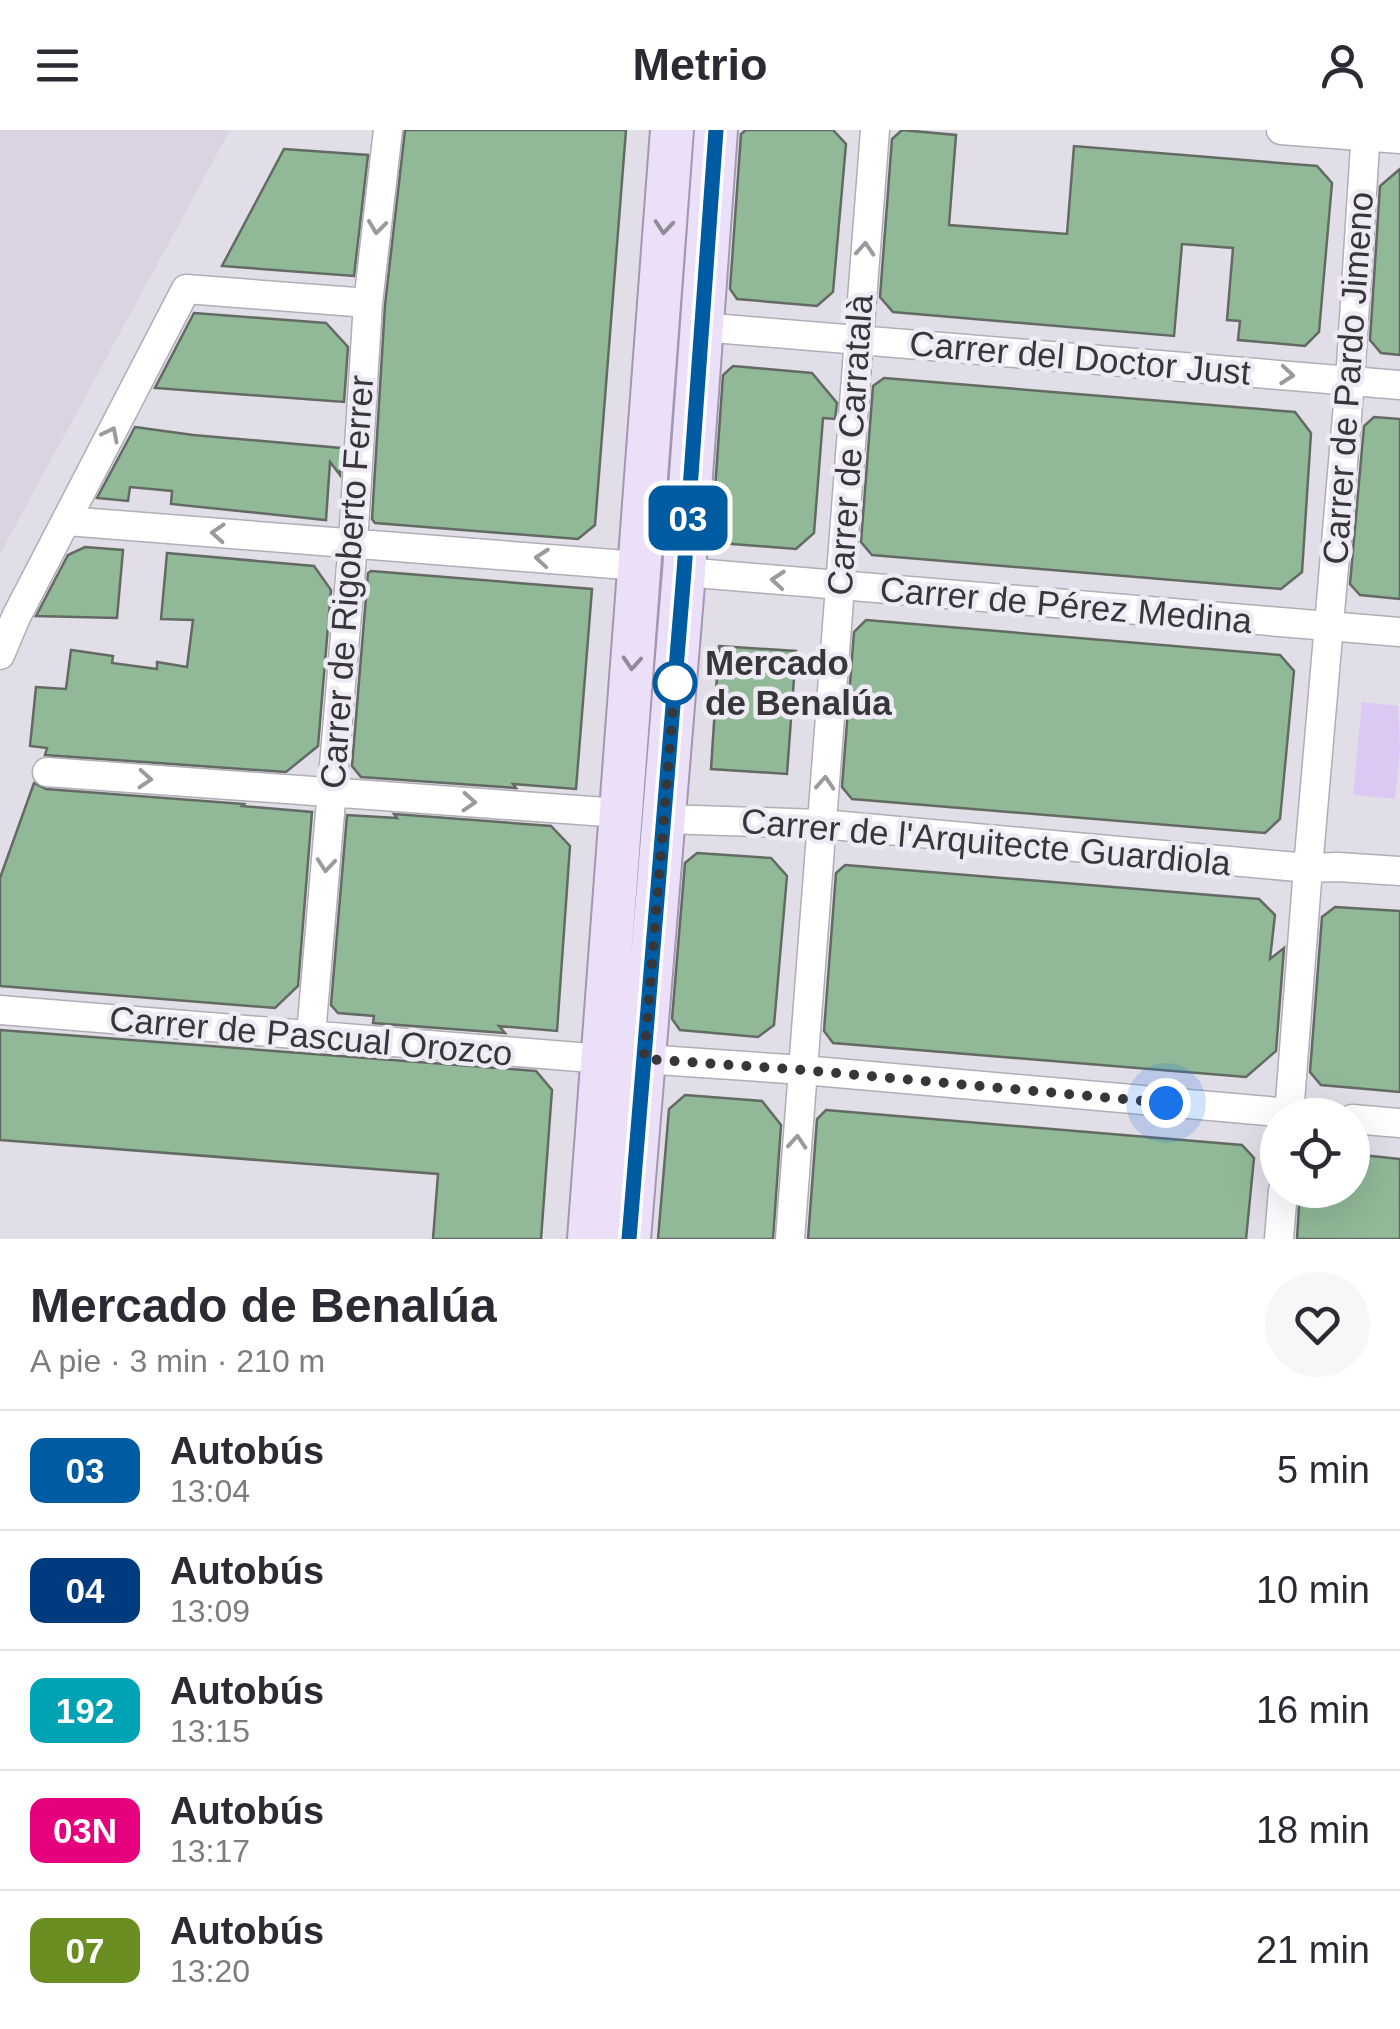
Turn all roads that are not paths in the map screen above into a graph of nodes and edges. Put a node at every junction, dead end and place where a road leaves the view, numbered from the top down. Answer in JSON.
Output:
{"nodes":[{"id":1,"x":388,"y":130,"type":"edge"},
{"id":2,"x":672,"y":130,"type":"edge"},
{"id":3,"x":716,"y":130,"type":"edge"},
{"id":4,"x":874,"y":130,"type":"edge"},
{"id":5,"x":1281,"y":130,"type":"edge"},
{"id":6,"x":1366,"y":134,"type":"edge"},
{"id":7,"x":1400,"y":140,"type":"edge"},
{"id":8,"x":368,"y":303,"type":"junction"},
{"id":9,"x":701,"y":327,"type":"junction"},
{"id":10,"x":858,"y":340,"type":"junction"},
{"id":11,"x":1350,"y":380,"type":"junction"},
{"id":12,"x":1400,"y":385,"type":"edge"},
{"id":13,"x":67,"y":521,"type":"junction"},
{"id":14,"x":352,"y":543,"type":"junction"},
{"id":15,"x":639,"y":566,"type":"junction"},
{"id":16,"x":684,"y":572,"type":"junction"},
{"id":17,"x":840,"y":586,"type":"junction"},
{"id":18,"x":1329,"y":626,"type":"junction"},
{"id":19,"x":1400,"y":632,"type":"edge"},
{"id":20,"x":0,"y":656,"type":"edge"},
{"id":21,"x":48,"y":772,"type":"dead end"},
{"id":22,"x":332,"y":792,"type":"junction"},
{"id":23,"x":620,"y":813,"type":"junction"},
{"id":24,"x":664,"y":819,"type":"junction"},
{"id":25,"x":822,"y":824,"type":"junction"},
{"id":26,"x":1308,"y":868,"type":"junction"},
{"id":27,"x":1400,"y":871,"type":"edge"},
{"id":28,"x":0,"y":1010,"type":"edge"},
{"id":29,"x":311,"y":1035,"type":"junction"},
{"id":30,"x":622,"y":1060,"type":"junction"},
{"id":31,"x":803,"y":1070,"type":"junction"},
{"id":32,"x":1298,"y":1098,"type":"edge"},
{"id":33,"x":1260,"y":1111,"type":"edge"},
{"id":34,"x":1370,"y":1120,"type":"edge"},
{"id":35,"x":1400,"y":1123,"type":"edge"},
{"id":36,"x":1282,"y":1208,"type":"edge"},
{"id":37,"x":589,"y":1239,"type":"edge"},
{"id":38,"x":609,"y":1239,"type":"edge"},
{"id":39,"x":629,"y":1239,"type":"edge"},
{"id":40,"x":790,"y":1239,"type":"edge"},
{"id":41,"x":1279,"y":1239,"type":"edge"}],
"edges":[{"from":1,"to":8,"type":"street","name":"Carrer de Rigoberto Ferrer","one_way":true},
{"from":2,"to":15,"type":"main road","one_way":true},
{"from":3,"to":9,"type":"main road"},
{"from":10,"to":4,"type":"street","name":"Carrer de Carratalà","one_way":true},
{"from":5,"to":6,"type":"street"},
{"from":6,"to":7,"type":"street"},
{"from":6,"to":11,"type":"street","name":"Carrer de Pardo Jimeno"},
{"from":13,"to":8,"type":"street","one_way":true},
{"from":8,"to":14,"type":"street","name":"Carrer de Rigoberto Ferrer"},
{"from":9,"to":10,"type":"street","name":"Carrer del Doctor Just"},
{"from":9,"to":16,"type":"main road"},
{"from":10,"to":11,"type":"street","name":"Carrer del Doctor Just","one_way":true},
{"from":10,"to":17,"type":"street","name":"Carrer de Carratalà"},
{"from":11,"to":12,"type":"street","name":"Carrer del Doctor Just"},
{"from":11,"to":18,"type":"street","name":"Carrer de Pardo Jimeno"},
{"from":14,"to":13,"type":"street","one_way":true},
{"from":13,"to":20,"type":"street"},
{"from":15,"to":14,"type":"street","one_way":true},
{"from":14,"to":22,"type":"street","name":"Carrer de Rigoberto Ferrer"},
{"from":15,"to":23,"type":"main road","one_way":true},
{"from":17,"to":16,"type":"street","name":"Carrer de Pérez Medina","one_way":true},
{"from":16,"to":24,"type":"main road"},
{"from":17,"to":18,"type":"street","name":"Carrer de Pérez Medina"},
{"from":25,"to":17,"type":"street","name":"Carrer de Carratalà","one_way":true},
{"from":18,"to":19,"type":"street","name":"Carrer de Pérez Medina"},
{"from":18,"to":26,"type":"street","name":"Carrer de Pardo Jimeno"},
{"from":21,"to":22,"type":"street","one_way":true},
{"from":22,"to":23,"type":"street","one_way":true},
{"from":22,"to":29,"type":"street","name":"Carrer de Rigoberto Ferrer","one_way":true},
{"from":23,"to":30,"type":"main road"},
{"from":24,"to":25,"type":"street","name":"Carrer de l'Arquitecte Guardiola"},
{"from":24,"to":30,"type":"main road"},
{"from":25,"to":26,"type":"street","name":"Carrer de l'Arquitecte Guardiola"},
{"from":25,"to":31,"type":"street","name":"Carrer de Carratalà"},
{"from":26,"to":27,"type":"street","name":"Carrer de l'Arquitecte Guardiola"},
{"from":26,"to":32,"type":"street"},
{"from":28,"to":29,"type":"street","name":"Carrer de Pascual Orozco"},
{"from":29,"to":30,"type":"street","name":"Carrer de Pascual Orozco"},
{"from":30,"to":31,"type":"street","name":"Carrer de Pascual Orozco"},
{"from":30,"to":37,"type":"main road"},
{"from":30,"to":38,"type":"street"},
{"from":30,"to":39,"type":"main road"},
{"from":31,"to":33,"type":"street","name":"Carrer de Pascual Orozco"},
{"from":40,"to":31,"type":"street","name":"Carrer de Carratalà","one_way":true},
{"from":34,"to":35,"type":"street"},
{"from":36,"to":41,"type":"street"}]}
